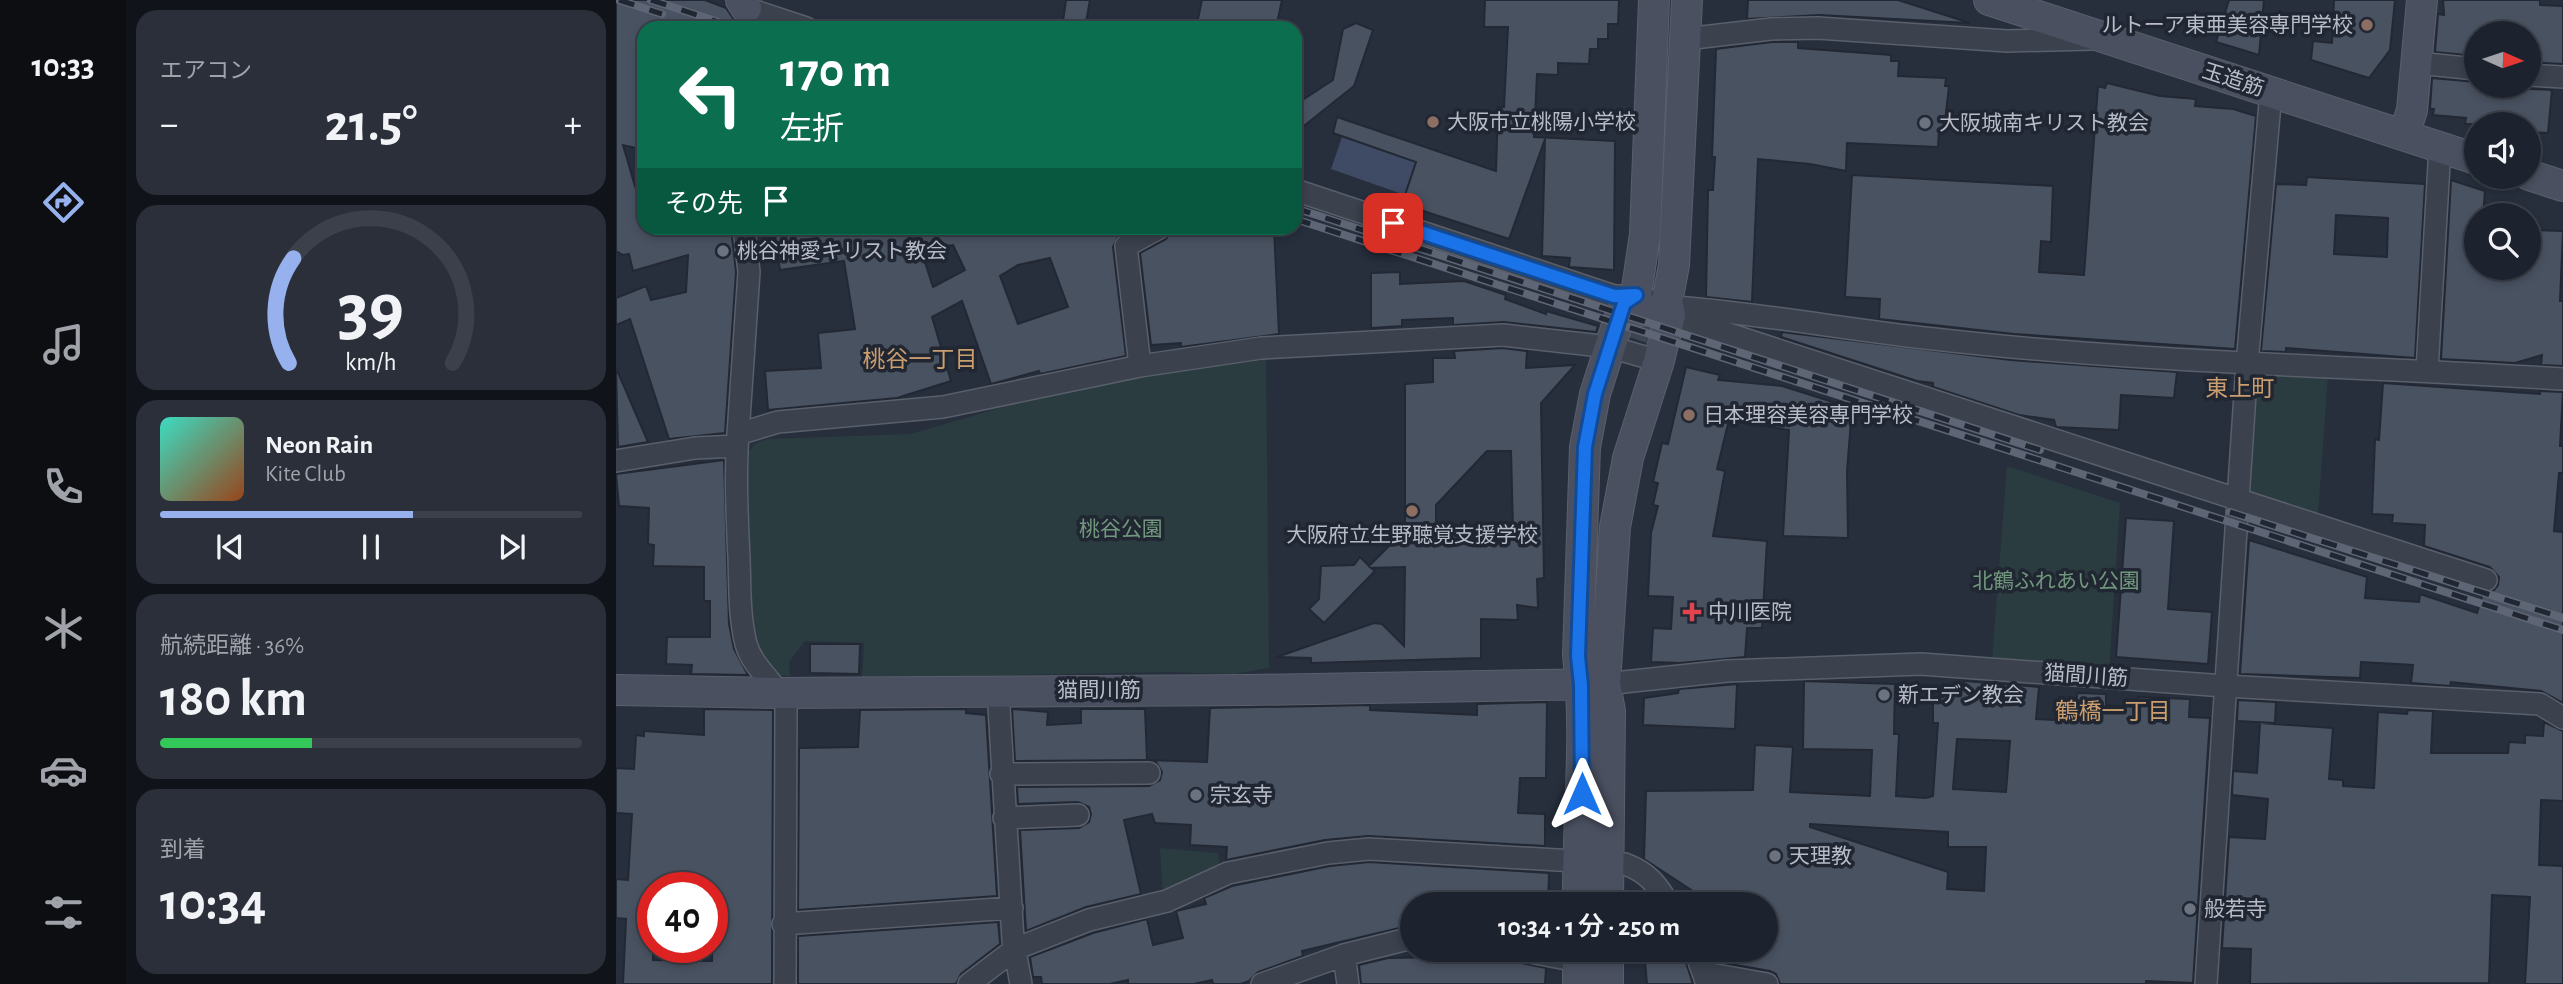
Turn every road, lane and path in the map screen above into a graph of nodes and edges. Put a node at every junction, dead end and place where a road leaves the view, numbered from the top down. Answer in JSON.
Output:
{"nodes":[{"id":1,"x":1654,"y":0,"type":"edge"},
{"id":2,"x":1687,"y":0,"type":"edge"},
{"id":3,"x":1989,"y":0,"type":"edge"},
{"id":4,"x":2422,"y":0,"type":"edge"},
{"id":5,"x":743,"y":4,"type":"edge"},
{"id":6,"x":788,"y":21,"type":"edge"},
{"id":7,"x":1685,"y":39,"type":"junction"},
{"id":8,"x":2110,"y":39,"type":"junction"},
{"id":9,"x":2417,"y":63,"type":"junction"},
{"id":10,"x":2464,"y":68,"type":"edge"},
{"id":11,"x":2541,"y":76,"type":"edge"},
{"id":12,"x":2563,"y":77,"type":"edge"},
{"id":13,"x":2271,"y":92,"type":"junction"},
{"id":14,"x":2404,"y":135,"type":"junction"},
{"id":15,"x":2440,"y":147,"type":"junction"},
{"id":16,"x":2464,"y":155,"type":"edge"},
{"id":17,"x":2541,"y":179,"type":"edge"},
{"id":18,"x":2563,"y":186,"type":"edge"},
{"id":19,"x":1302,"y":192,"type":"edge"},
{"id":20,"x":745,"y":235,"type":"edge"},
{"id":21,"x":1146,"y":235,"type":"edge"},
{"id":22,"x":1643,"y":330,"type":"junction"},
{"id":23,"x":2247,"y":364,"type":"junction"},
{"id":24,"x":1140,"y":366,"type":"junction"},
{"id":25,"x":2427,"y":371,"type":"junction"},
{"id":26,"x":2563,"y":379,"type":"edge"},
{"id":27,"x":738,"y":440,"type":"junction"},
{"id":28,"x":616,"y":461,"type":"edge"},
{"id":29,"x":2238,"y":500,"type":"junction"},
{"id":30,"x":2486,"y":580,"type":"dead end"},
{"id":31,"x":1593,"y":684,"type":"junction"},
{"id":32,"x":2225,"y":686,"type":"junction"},
{"id":33,"x":616,"y":690,"type":"edge"},
{"id":34,"x":998,"y":691,"type":"junction"},
{"id":35,"x":780,"y":692,"type":"junction"},
{"id":36,"x":2563,"y":718,"type":"edge"},
{"id":37,"x":1149,"y":773,"type":"dead end"},
{"id":38,"x":1001,"y":774,"type":"junction"},
{"id":39,"x":1079,"y":815,"type":"dead end"},
{"id":40,"x":1004,"y":818,"type":"junction"},
{"id":41,"x":1578,"y":863,"type":"junction"},
{"id":42,"x":1608,"y":863,"type":"junction"},
{"id":43,"x":1578,"y":892,"type":"edge"},
{"id":44,"x":1608,"y":892,"type":"edge"},
{"id":45,"x":1661,"y":892,"type":"edge"},
{"id":46,"x":1012,"y":908,"type":"junction"},
{"id":47,"x":783,"y":925,"type":"junction"},
{"id":48,"x":1400,"y":941,"type":"edge"},
{"id":49,"x":1015,"y":949,"type":"junction"},
{"id":50,"x":1344,"y":956,"type":"junction"},
{"id":51,"x":1608,"y":962,"type":"edge"},
{"id":52,"x":1706,"y":978,"type":"edge"},
{"id":53,"x":785,"y":984,"type":"edge"},
{"id":54,"x":969,"y":984,"type":"edge"},
{"id":55,"x":1021,"y":984,"type":"edge"},
{"id":56,"x":1262,"y":984,"type":"edge"},
{"id":57,"x":1348,"y":984,"type":"edge"},
{"id":58,"x":1608,"y":984,"type":"edge"},
{"id":59,"x":1767,"y":984,"type":"edge"},
{"id":60,"x":2206,"y":984,"type":"edge"}],
"edges":[{"from":1,"to":22,"type":"street"},
{"from":2,"to":7,"type":"street"},
{"from":3,"to":8,"type":"street","name":"玉造筋"},
{"from":4,"to":9,"type":"street"},
{"from":5,"to":6,"type":"street"},
{"from":7,"to":8,"type":"street"},
{"from":7,"to":22,"type":"street"},
{"from":8,"to":13,"type":"street","name":"玉造筋"},
{"from":9,"to":10,"type":"street"},
{"from":9,"to":14,"type":"street"},
{"from":11,"to":12,"type":"street"},
{"from":13,"to":14,"type":"street","name":"玉造筋"},
{"from":13,"to":23,"type":"street"},
{"from":14,"to":15,"type":"street","name":"玉造筋"},
{"from":15,"to":16,"type":"street","name":"玉造筋"},
{"from":15,"to":25,"type":"street"},
{"from":17,"to":18,"type":"street"},
{"from":19,"to":22,"type":"street"},
{"from":20,"to":27,"type":"street"},
{"from":21,"to":24,"type":"street"},
{"from":22,"to":23,"type":"street"},
{"from":22,"to":24,"type":"street"},
{"from":22,"to":29,"type":"street"},
{"from":22,"to":31,"type":"street"},
{"from":22,"to":31,"type":"street"},
{"from":23,"to":25,"type":"street"},
{"from":23,"to":29,"type":"street"},
{"from":24,"to":27,"type":"street"},
{"from":25,"to":26,"type":"street"},
{"from":27,"to":28,"type":"street"},
{"from":27,"to":35,"type":"street"},
{"from":29,"to":30,"type":"street"},
{"from":29,"to":32,"type":"street"},
{"from":31,"to":32,"type":"street","name":"猫間川筋"},
{"from":31,"to":34,"type":"street","name":"猫間川筋"},
{"from":31,"to":41,"type":"street"},
{"from":31,"to":42,"type":"street"},
{"from":32,"to":36,"type":"street","name":"猫間川筋"},
{"from":32,"to":60,"type":"street"},
{"from":33,"to":35,"type":"street","name":"猫間川筋"},
{"from":34,"to":35,"type":"street","name":"猫間川筋"},
{"from":34,"to":38,"type":"street"},
{"from":35,"to":47,"type":"street"},
{"from":37,"to":38,"type":"street"},
{"from":38,"to":40,"type":"street"},
{"from":39,"to":40,"type":"street"},
{"from":40,"to":46,"type":"street"},
{"from":41,"to":42,"type":"street"},
{"from":41,"to":43,"type":"street"},
{"from":41,"to":49,"type":"street"},
{"from":42,"to":44,"type":"street"},
{"from":42,"to":45,"type":"street"},
{"from":46,"to":47,"type":"street"},
{"from":46,"to":49,"type":"street"},
{"from":47,"to":53,"type":"street"},
{"from":48,"to":50,"type":"street"},
{"from":49,"to":54,"type":"street"},
{"from":49,"to":55,"type":"street"},
{"from":50,"to":56,"type":"street"},
{"from":50,"to":57,"type":"street"},
{"from":51,"to":58,"type":"street"},
{"from":52,"to":59,"type":"street"}]}
